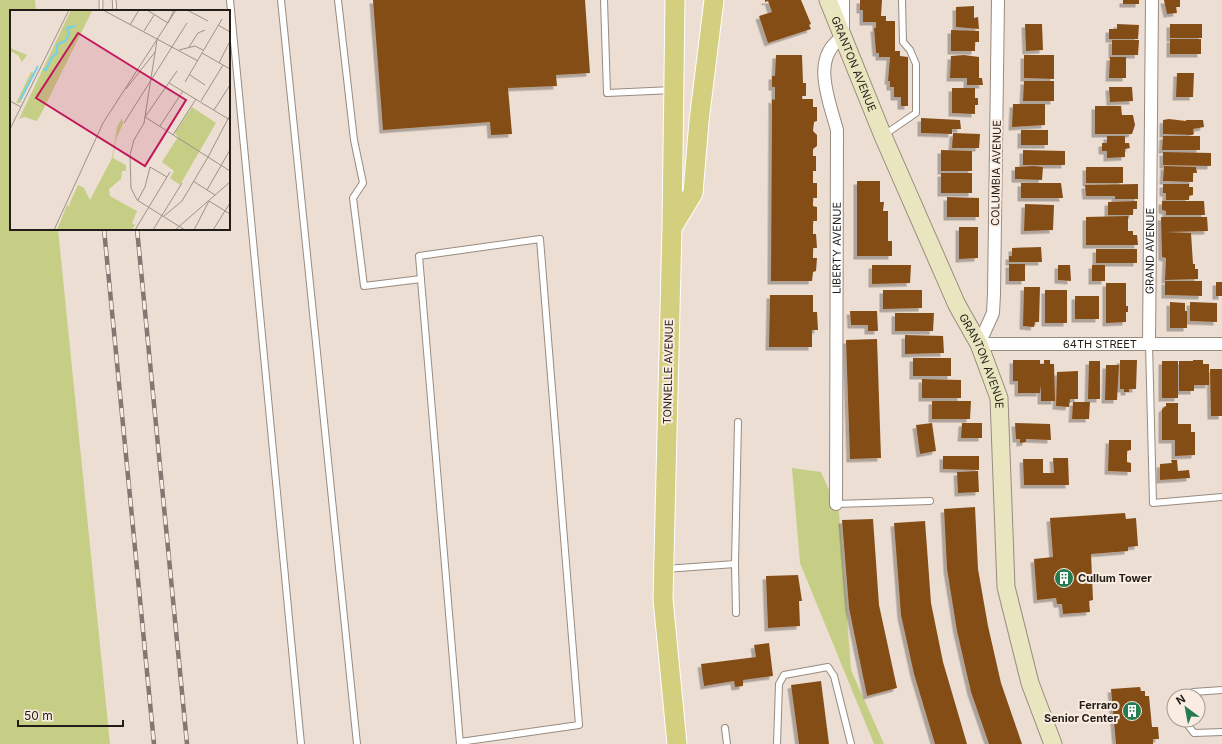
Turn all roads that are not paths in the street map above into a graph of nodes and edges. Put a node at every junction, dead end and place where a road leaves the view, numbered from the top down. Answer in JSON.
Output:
{"nodes":[{"id":1,"x":230,"y":0,"type":"edge"},
{"id":2,"x":281,"y":0,"type":"edge"},
{"id":3,"x":338,"y":0,"type":"edge"},
{"id":4,"x":604,"y":0,"type":"edge"},
{"id":5,"x":675,"y":0,"type":"edge"},
{"id":6,"x":714,"y":0,"type":"edge"},
{"id":7,"x":828,"y":0,"type":"edge"},
{"id":8,"x":843,"y":0,"type":"edge"},
{"id":9,"x":902,"y":0,"type":"edge"},
{"id":10,"x":998,"y":0,"type":"edge"},
{"id":11,"x":1152,"y":0,"type":"edge"},
{"id":12,"x":843,"y":37,"type":"junction"},
{"id":13,"x":674,"y":90,"type":"junction"},
{"id":14,"x":883,"y":136,"type":"junction"},
{"id":15,"x":672,"y":227,"type":"junction"},
{"id":16,"x":421,"y":279,"type":"junction"},
{"id":17,"x":979,"y":344,"type":"junction"},
{"id":18,"x":1149,"y":344,"type":"junction"},
{"id":19,"x":1222,"y":344,"type":"edge"},
{"id":20,"x":738,"y":422,"type":"dead end"},
{"id":21,"x":1222,"y":497,"type":"edge"},
{"id":22,"x":930,"y":502,"type":"dead end"},
{"id":23,"x":836,"y":504,"type":"joint"},
{"id":24,"x":735,"y":564,"type":"junction"},
{"id":25,"x":664,"y":569,"type":"junction"},
{"id":26,"x":736,"y":612,"type":"dead end"},
{"id":27,"x":1222,"y":690,"type":"edge"},
{"id":28,"x":1206,"y":691,"type":"edge"},
{"id":29,"x":725,"y":728,"type":"dead end"},
{"id":30,"x":1190,"y":728,"type":"edge"},
{"id":31,"x":1222,"y":732,"type":"edge"},
{"id":32,"x":460,"y":743,"type":"edge"},
{"id":33,"x":301,"y":744,"type":"edge"},
{"id":34,"x":357,"y":744,"type":"edge"},
{"id":35,"x":677,"y":744,"type":"edge"},
{"id":36,"x":727,"y":744,"type":"edge"},
{"id":37,"x":777,"y":744,"type":"edge"},
{"id":38,"x":851,"y":744,"type":"edge"},
{"id":39,"x":1053,"y":744,"type":"edge"}],
"edges":[{"from":1,"to":33,"type":"lane"},
{"from":2,"to":34,"type":"lane"},
{"from":3,"to":16,"type":"lane"},
{"from":4,"to":13,"type":"lane"},
{"from":5,"to":13,"type":"main road","name":"TONNELLE AVENUE"},
{"from":6,"to":15,"type":"main road"},
{"from":7,"to":12,"type":"street","name":"GRANTON AVENUE"},
{"from":8,"to":12,"type":"street"},
{"from":9,"to":14,"type":"lane"},
{"from":10,"to":17,"type":"street","name":"COLUMBIA AVENUE"},
{"from":11,"to":18,"type":"street","name":"GRAND AVENUE"},
{"from":12,"to":14,"type":"street","name":"GRANTON AVENUE"},
{"from":12,"to":23,"type":"street","name":"LIBERTY AVENUE"},
{"from":13,"to":15,"type":"main road","name":"TONNELLE AVENUE"},
{"from":14,"to":17,"type":"street","name":"GRANTON AVENUE"},
{"from":15,"to":25,"type":"main road","name":"TONNELLE AVENUE"},
{"from":16,"to":32,"type":"lane"},
{"from":16,"to":32,"type":"lane"},
{"from":17,"to":18,"type":"street","name":"64TH STREET"},
{"from":17,"to":39,"type":"street","name":"GRANTON AVENUE"},
{"from":18,"to":19,"type":"street","name":"64TH STREET"},
{"from":18,"to":21,"type":"lane","name":"GRAND AVENUE"},
{"from":20,"to":24,"type":"lane"},
{"from":22,"to":23,"type":"lane"},
{"from":24,"to":25,"type":"lane"},
{"from":24,"to":26,"type":"lane"},
{"from":25,"to":35,"type":"main road","name":"TONNELLE AVENUE"},
{"from":27,"to":28,"type":"lane"},
{"from":29,"to":36,"type":"lane"},
{"from":30,"to":31,"type":"lane"},
{"from":37,"to":38,"type":"lane"}]}
